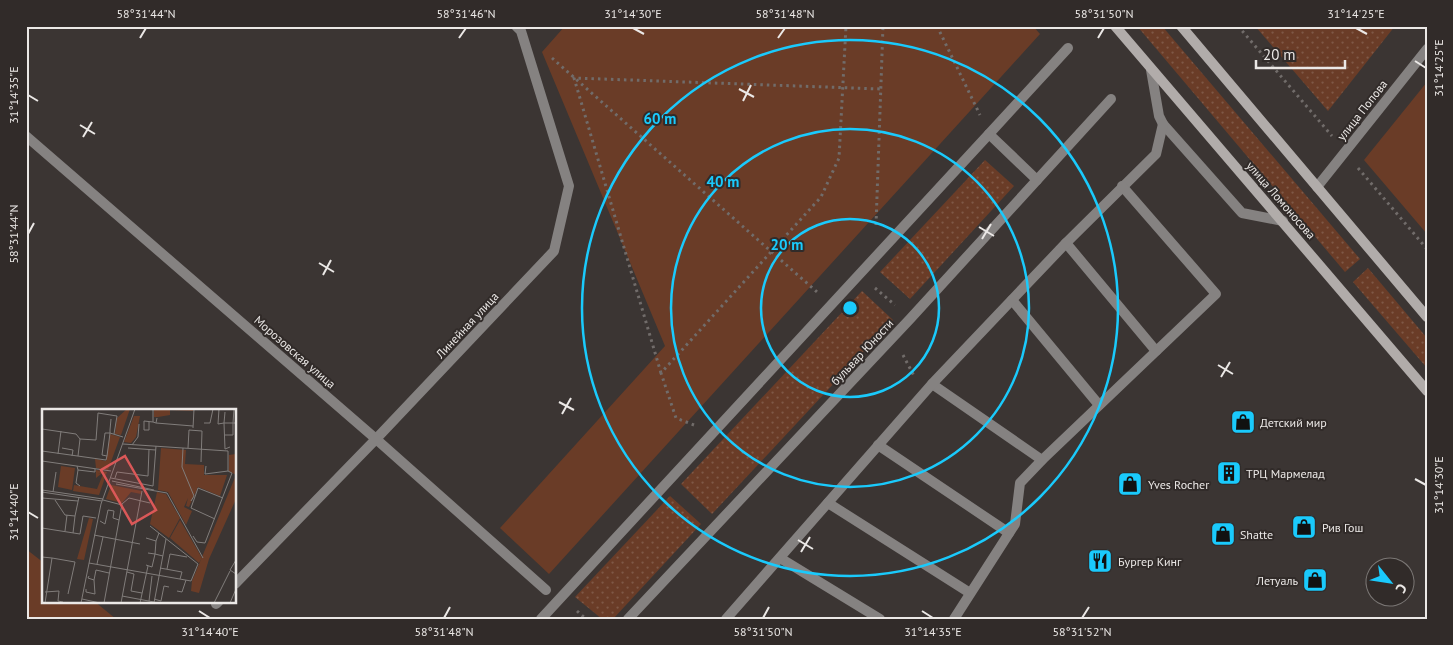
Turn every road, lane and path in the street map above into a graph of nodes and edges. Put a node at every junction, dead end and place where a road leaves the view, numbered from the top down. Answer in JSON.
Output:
{"nodes":[{"id":1,"x":516,"y":26,"type":"edge"},
{"id":2,"x":846,"y":26,"type":"edge"},
{"id":3,"x":883,"y":26,"type":"edge"},
{"id":4,"x":937,"y":26,"type":"edge"},
{"id":5,"x":1115,"y":26,"type":"edge"},
{"id":6,"x":1181,"y":26,"type":"edge"},
{"id":7,"x":1068,"y":48,"type":"dead end"},
{"id":8,"x":1427,"y":49,"type":"edge"},
{"id":9,"x":548,"y":54,"type":"dead end"},
{"id":10,"x":1152,"y":70,"type":"junction"},
{"id":11,"x":574,"y":78,"type":"junction"},
{"id":12,"x":843,"y":87,"type":"junction"},
{"id":13,"x":881,"y":89,"type":"junction"},
{"id":14,"x":1111,"y":99,"type":"dead end"},
{"id":15,"x":1163,"y":124,"type":"junction"},
{"id":16,"x":989,"y":134,"type":"junction"},
{"id":17,"x":26,"y":136,"type":"edge"},
{"id":18,"x":1037,"y":180,"type":"junction"},
{"id":19,"x":1122,"y":186,"type":"junction"},
{"id":20,"x":1317,"y":187,"type":"junction"},
{"id":21,"x":1283,"y":221,"type":"junction"},
{"id":22,"x":1066,"y":243,"type":"junction"},
{"id":23,"x":771,"y":252,"type":"junction"},
{"id":24,"x":875,"y":259,"type":"junction"},
{"id":25,"x":861,"y":275,"type":"junction"},
{"id":26,"x":1012,"y":300,"type":"junction"},
{"id":27,"x":832,"y":306,"type":"junction"},
{"id":28,"x":1427,"y":318,"type":"edge"},
{"id":29,"x":910,"y":319,"type":"junction"},
{"id":30,"x":1156,"y":351,"type":"junction"},
{"id":31,"x":661,"y":373,"type":"junction"},
{"id":32,"x":932,"y":384,"type":"junction"},
{"id":33,"x":1427,"y":391,"type":"edge"},
{"id":34,"x":1099,"y":405,"type":"junction"},
{"id":35,"x":714,"y":434,"type":"junction"},
{"id":36,"x":376,"y":439,"type":"junction"},
{"id":37,"x":878,"y":445,"type":"junction"},
{"id":38,"x":1042,"y":460,"type":"junction"},
{"id":39,"x":828,"y":503,"type":"junction"},
{"id":40,"x":1009,"y":534,"type":"junction"},
{"id":41,"x":780,"y":558,"type":"junction"},
{"id":42,"x":236,"y":583,"type":"edge"},
{"id":43,"x":546,"y":590,"type":"dead end"},
{"id":44,"x":970,"y":593,"type":"junction"},
{"id":45,"x":728,"y":618,"type":"edge"},
{"id":46,"x":541,"y":619,"type":"edge"},
{"id":47,"x":628,"y":619,"type":"edge"},
{"id":48,"x":880,"y":619,"type":"edge"},
{"id":49,"x":954,"y":619,"type":"edge"}],
"edges":[{"from":1,"to":36,"type":"street","name":"Линейная улица"},
{"from":2,"to":12,"type":"path"},
{"from":3,"to":13,"type":"path"},
{"from":4,"to":16,"type":"path"},
{"from":5,"to":10,"type":"main road","name":"улица Ломоносова"},
{"from":6,"to":20,"type":"main road"},
{"from":7,"to":16,"type":"street"},
{"from":8,"to":20,"type":"street","name":"улица Попова"},
{"from":9,"to":11,"type":"path"},
{"from":10,"to":15,"type":"street"},
{"from":10,"to":21,"type":"main road","name":"улица Ломоносова"},
{"from":11,"to":12,"type":"path"},
{"from":11,"to":23,"type":"path"},
{"from":11,"to":31,"type":"path"},
{"from":12,"to":13,"type":"path"},
{"from":12,"to":23,"type":"path"},
{"from":13,"to":24,"type":"path"},
{"from":14,"to":18,"type":"street","name":"бульвар Юности"},
{"from":15,"to":19,"type":"street"},
{"from":15,"to":21,"type":"street"},
{"from":16,"to":18,"type":"street"},
{"from":16,"to":24,"type":"street"},
{"from":17,"to":36,"type":"street","name":"Морозовская улица"},
{"from":18,"to":29,"type":"street","name":"бульвар Юности"},
{"from":19,"to":22,"type":"street"},
{"from":19,"to":30,"type":"street"},
{"from":20,"to":28,"type":"main road"},
{"from":21,"to":33,"type":"main road","name":"улица Ломоносова"},
{"from":22,"to":26,"type":"street"},
{"from":22,"to":30,"type":"street"},
{"from":23,"to":27,"type":"path"},
{"from":23,"to":31,"type":"path"},
{"from":24,"to":25,"type":"street"},
{"from":25,"to":27,"type":"street"},
{"from":25,"to":29,"type":"path"},
{"from":26,"to":32,"type":"street"},
{"from":26,"to":34,"type":"street"},
{"from":27,"to":35,"type":"street"},
{"from":29,"to":47,"type":"street","name":"бульвар Юности"},
{"from":30,"to":34,"type":"street"},
{"from":31,"to":35,"type":"path"},
{"from":32,"to":37,"type":"street"},
{"from":32,"to":38,"type":"street"},
{"from":34,"to":38,"type":"street"},
{"from":35,"to":46,"type":"street"},
{"from":36,"to":42,"type":"street","name":"Линейная улица"},
{"from":36,"to":43,"type":"street","name":"Морозовская улица"},
{"from":37,"to":39,"type":"street"},
{"from":37,"to":40,"type":"street"},
{"from":38,"to":40,"type":"street"},
{"from":39,"to":41,"type":"street"},
{"from":39,"to":44,"type":"street"},
{"from":40,"to":44,"type":"street"},
{"from":41,"to":45,"type":"street"},
{"from":41,"to":48,"type":"street"},
{"from":44,"to":49,"type":"street"}]}
